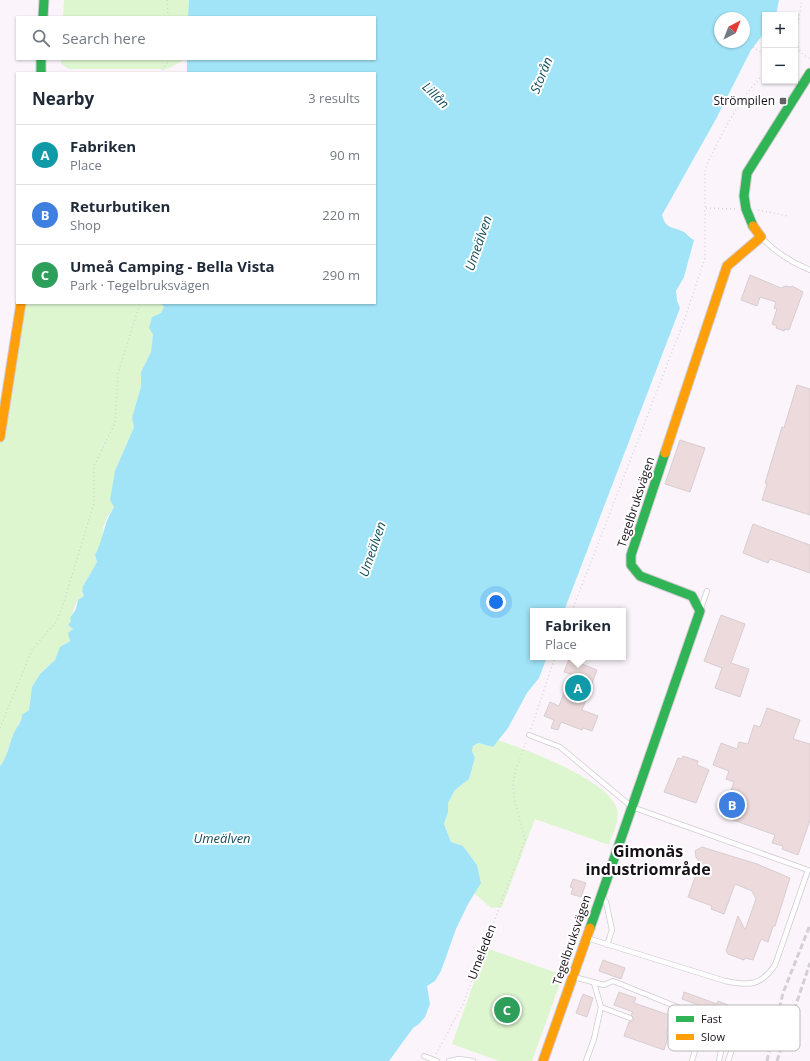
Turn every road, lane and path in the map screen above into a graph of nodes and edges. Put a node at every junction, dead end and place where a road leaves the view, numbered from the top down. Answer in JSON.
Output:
{"nodes":[{"id":1,"x":44,"y":0,"type":"edge"},
{"id":2,"x":167,"y":0,"type":"edge"},
{"id":3,"x":802,"y":0,"type":"edge"},
{"id":4,"x":43,"y":16,"type":"edge"},
{"id":5,"x":168,"y":16,"type":"edge"},
{"id":6,"x":798,"y":22,"type":"edge"},
{"id":7,"x":798,"y":46,"type":"edge"},
{"id":8,"x":753,"y":47,"type":"dead end"},
{"id":9,"x":762,"y":53,"type":"edge"},
{"id":10,"x":41,"y":60,"type":"edge"},
{"id":11,"x":169,"y":60,"type":"edge"},
{"id":12,"x":810,"y":60,"type":"edge"},
{"id":13,"x":41,"y":72,"type":"edge"},
{"id":14,"x":161,"y":72,"type":"edge"},
{"id":15,"x":810,"y":73,"type":"edge"},
{"id":16,"x":762,"y":76,"type":"edge"},
{"id":17,"x":706,"y":208,"type":"junction"},
{"id":18,"x":746,"y":210,"type":"junction"},
{"id":19,"x":788,"y":216,"type":"dead end"},
{"id":20,"x":761,"y":237,"type":"junction"},
{"id":21,"x":810,"y":270,"type":"edge"},
{"id":22,"x":21,"y":304,"type":"edge"},
{"id":23,"x":140,"y":304,"type":"edge"},
{"id":24,"x":0,"y":438,"type":"edge"},
{"id":25,"x":707,"y":591,"type":"dead end"},
{"id":26,"x":573,"y":608,"type":"edge"},
{"id":27,"x":700,"y":610,"type":"junction"},
{"id":28,"x":554,"y":660,"type":"edge"},
{"id":29,"x":0,"y":728,"type":"edge"},
{"id":30,"x":529,"y":735,"type":"junction"},
{"id":31,"x":632,"y":807,"type":"junction"},
{"id":32,"x":600,"y":896,"type":"junction"},
{"id":33,"x":586,"y":938,"type":"junction"},
{"id":34,"x":608,"y":945,"type":"junction"},
{"id":35,"x":572,"y":976,"type":"junction"},
{"id":36,"x":594,"y":983,"type":"junction"},
{"id":37,"x":672,"y":1005,"type":"edge"},
{"id":38,"x":601,"y":1007,"type":"junction"},
{"id":39,"x":630,"y":1018,"type":"dead end"},
{"id":40,"x":695,"y":1051,"type":"edge"},
{"id":41,"x":721,"y":1051,"type":"edge"},
{"id":42,"x":731,"y":1051,"type":"edge"},
{"id":43,"x":424,"y":1056,"type":"dead end"},
{"id":44,"x":435,"y":1060,"type":"edge"},
{"id":45,"x":449,"y":1061,"type":"edge"},
{"id":46,"x":473,"y":1061,"type":"edge"},
{"id":47,"x":543,"y":1061,"type":"edge"},
{"id":48,"x":586,"y":1061,"type":"edge"},
{"id":49,"x":692,"y":1061,"type":"edge"},
{"id":50,"x":719,"y":1061,"type":"edge"},
{"id":51,"x":728,"y":1061,"type":"edge"}],
"edges":[{"from":1,"to":4,"type":"main road"},
{"from":2,"to":5,"type":"path"},
{"from":3,"to":6,"type":"path"},
{"from":7,"to":12,"type":"path"},
{"from":8,"to":9,"type":"path"},
{"from":10,"to":13,"type":"main road"},
{"from":11,"to":14,"type":"path"},
{"from":15,"to":18,"type":"main road"},
{"from":16,"to":17,"type":"path"},
{"from":17,"to":18,"type":"path"},
{"from":17,"to":26,"type":"path"},
{"from":18,"to":19,"type":"path"},
{"from":18,"to":20,"type":"main road"},
{"from":20,"to":21,"type":"lane"},
{"from":20,"to":27,"type":"main road","name":"Tegelbruksvägen"},
{"from":22,"to":24,"type":"main road"},
{"from":23,"to":29,"type":"path"},
{"from":25,"to":27,"type":"lane"},
{"from":27,"to":31,"type":"main road","name":"Tegelbruksvägen"},
{"from":28,"to":30,"type":"path"},
{"from":30,"to":31,"type":"lane"},
{"from":30,"to":44,"type":"path","name":"Umeleden"},
{"from":31,"to":32,"type":"main road","name":"Tegelbruksvägen"},
{"from":31,"to":34,"type":"lane"},
{"from":32,"to":33,"type":"main road","name":"Tegelbruksvägen"},
{"from":32,"to":34,"type":"lane"},
{"from":33,"to":34,"type":"lane"},
{"from":33,"to":35,"type":"main road","name":"Tegelbruksvägen"},
{"from":35,"to":36,"type":"lane"},
{"from":35,"to":47,"type":"main road","name":"Tegelbruksvägen"},
{"from":36,"to":37,"type":"lane"},
{"from":36,"to":38,"type":"lane"},
{"from":38,"to":39,"type":"lane"},
{"from":38,"to":48,"type":"lane"},
{"from":40,"to":49,"type":"lane"},
{"from":41,"to":50,"type":"lane"},
{"from":42,"to":51,"type":"lane"},
{"from":43,"to":44,"type":"lane"},
{"from":45,"to":46,"type":"lane"}]}
